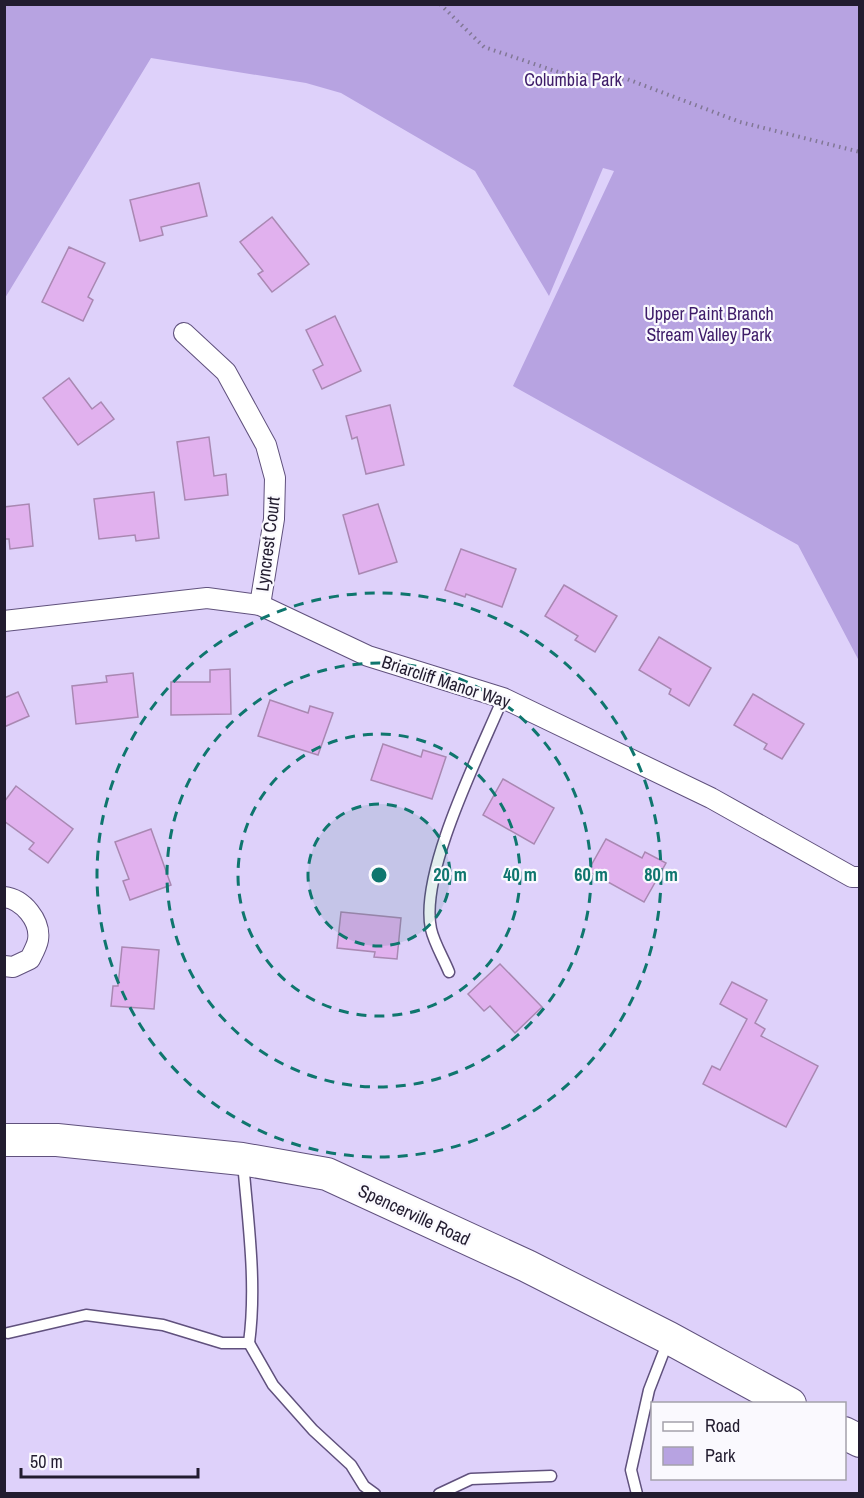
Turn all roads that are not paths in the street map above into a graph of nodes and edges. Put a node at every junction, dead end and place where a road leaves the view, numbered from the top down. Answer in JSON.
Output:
{"nodes":[{"id":1,"x":184,"y":333,"type":"dead end"},
{"id":2,"x":260,"y":605,"type":"junction"},
{"id":3,"x":4,"y":621,"type":"edge"},
{"id":4,"x":503,"y":698,"type":"junction"},
{"id":5,"x":860,"y":877,"type":"edge"},
{"id":6,"x":4,"y":897,"type":"edge"},
{"id":7,"x":4,"y":966,"type":"edge"},
{"id":8,"x":450,"y":972,"type":"dead end"},
{"id":9,"x":4,"y":1140,"type":"edge"},
{"id":10,"x":242,"y":1159,"type":"junction"},
{"id":11,"x":8,"y":1334,"type":"dead end"},
{"id":12,"x":669,"y":1338,"type":"junction"},
{"id":13,"x":249,"y":1343,"type":"junction"},
{"id":14,"x":786,"y":1402,"type":"edge"},
{"id":15,"x":846,"y":1434,"type":"edge"},
{"id":16,"x":860,"y":1441,"type":"edge"},
{"id":17,"x":551,"y":1476,"type":"dead end"},
{"id":18,"x":375,"y":1494,"type":"edge"},
{"id":19,"x":439,"y":1494,"type":"edge"},
{"id":20,"x":637,"y":1494,"type":"edge"}],
"edges":[{"from":1,"to":2,"type":"street","name":"Lyncrest Court"},
{"from":2,"to":3,"type":"street","name":"Briarcliff Manor Way"},
{"from":2,"to":4,"type":"street","name":"Briarcliff Manor Way"},
{"from":4,"to":5,"type":"street","name":"Briarcliff Manor Way"},
{"from":4,"to":8,"type":"lane"},
{"from":6,"to":7,"type":"street"},
{"from":9,"to":10,"type":"main road","name":"Spencerville Road"},
{"from":10,"to":12,"type":"main road","name":"Spencerville Road"},
{"from":10,"to":13,"type":"lane"},
{"from":11,"to":13,"type":"lane"},
{"from":12,"to":14,"type":"main road","name":"Spencerville Road"},
{"from":12,"to":20,"type":"lane"},
{"from":13,"to":18,"type":"lane"},
{"from":15,"to":16,"type":"main road"},
{"from":17,"to":19,"type":"lane"}]}
